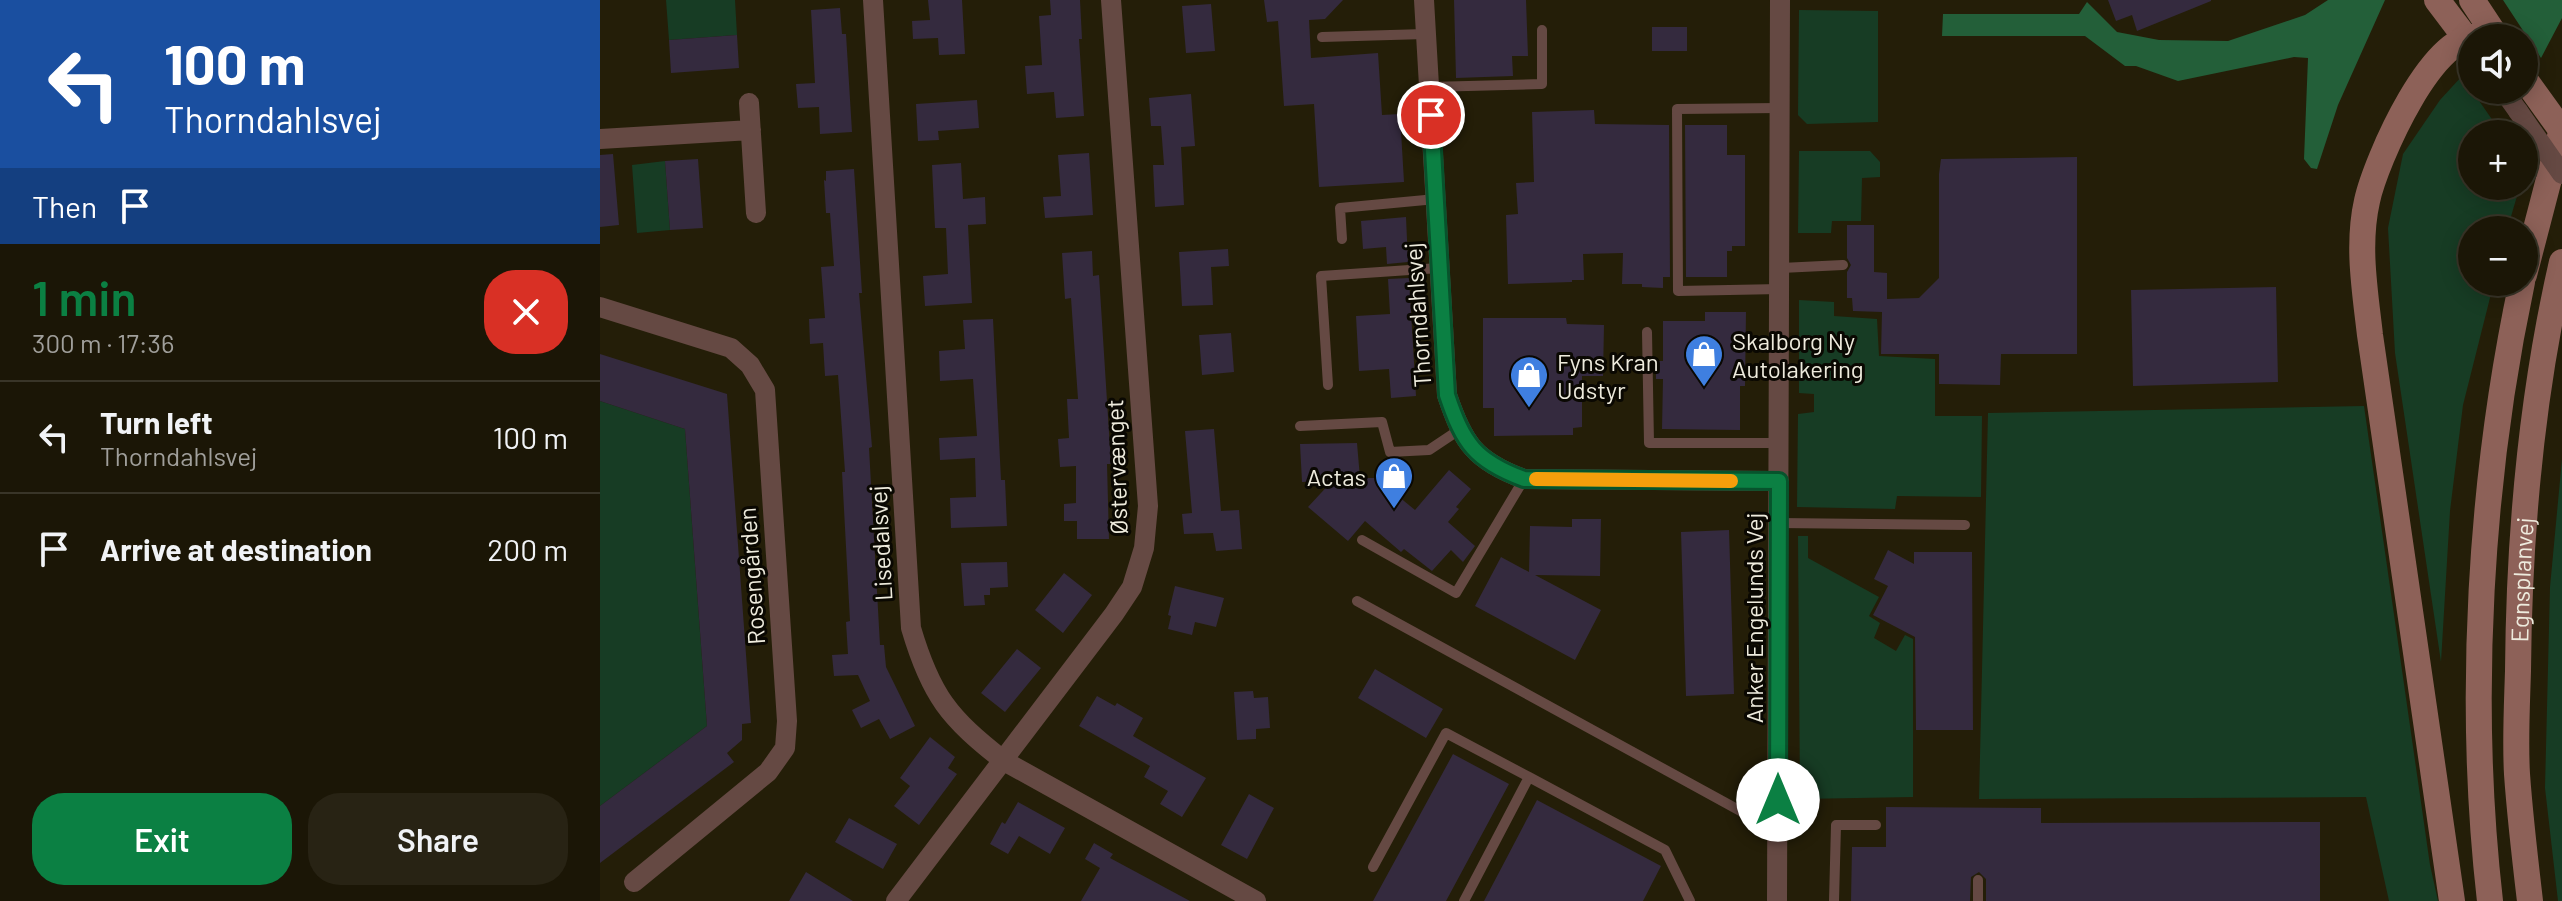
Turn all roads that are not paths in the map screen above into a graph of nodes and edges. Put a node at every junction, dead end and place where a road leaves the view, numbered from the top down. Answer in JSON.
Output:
{"nodes":[{"id":1,"x":873,"y":0,"type":"edge"},
{"id":2,"x":1111,"y":0,"type":"edge"},
{"id":3,"x":1424,"y":0,"type":"edge"},
{"id":4,"x":1780,"y":0,"type":"edge"},
{"id":5,"x":2437,"y":0,"type":"edge"},
{"id":6,"x":2472,"y":0,"type":"edge"},
{"id":7,"x":2459,"y":24,"type":"edge"},
{"id":8,"x":2488,"y":24,"type":"edge"},
{"id":9,"x":1542,"y":30,"type":"dead end"},
{"id":10,"x":1425,"y":34,"type":"junction"},
{"id":11,"x":1322,"y":37,"type":"dead end"},
{"id":12,"x":2458,"y":50,"type":"edge"},
{"id":13,"x":1429,"y":87,"type":"junction"},
{"id":14,"x":749,"y":103,"type":"dead end"},
{"id":15,"x":2518,"y":104,"type":"edge"},
{"id":16,"x":2538,"y":104,"type":"edge"},
{"id":17,"x":1780,"y":108,"type":"junction"},
{"id":18,"x":751,"y":130,"type":"junction"},
{"id":19,"x":2562,"y":130,"type":"edge"},
{"id":20,"x":600,"y":139,"type":"edge"},
{"id":21,"x":2562,"y":174,"type":"edge"},
{"id":22,"x":1436,"y":199,"type":"junction"},
{"id":23,"x":756,"y":213,"type":"dead end"},
{"id":24,"x":2538,"y":222,"type":"edge"},
{"id":25,"x":1342,"y":239,"type":"dead end"},
{"id":26,"x":2562,"y":262,"type":"edge"},
{"id":27,"x":1843,"y":265,"type":"dead end"},
{"id":28,"x":1439,"y":268,"type":"junction"},
{"id":29,"x":1781,"y":278,"type":"junction"},
{"id":30,"x":2519,"y":296,"type":"edge"},
{"id":31,"x":600,"y":307,"type":"edge"},
{"id":32,"x":1647,"y":332,"type":"dead end"},
{"id":33,"x":1328,"y":385,"type":"dead end"},
{"id":34,"x":1300,"y":426,"type":"dead end"},
{"id":35,"x":1459,"y":430,"type":"junction"},
{"id":36,"x":1779,"y":443,"type":"junction"},
{"id":37,"x":1524,"y":479,"type":"junction"},
{"id":38,"x":1779,"y":481,"type":"junction"},
{"id":39,"x":1779,"y":523,"type":"junction"},
{"id":40,"x":1965,"y":525,"type":"dead end"},
{"id":41,"x":1362,"y":540,"type":"dead end"},
{"id":42,"x":1357,"y":601,"type":"dead end"},
{"id":43,"x":1004,"y":761,"type":"junction"},
{"id":44,"x":1529,"y":777,"type":"junction"},
{"id":45,"x":1876,"y":825,"type":"dead end"},
{"id":46,"x":1777,"y":831,"type":"junction"},
{"id":47,"x":1373,"y":867,"type":"dead end"},
{"id":48,"x":1978,"y":880,"type":"dead end"},
{"id":49,"x":634,"y":882,"type":"dead end"},
{"id":50,"x":896,"y":901,"type":"edge"},
{"id":51,"x":1256,"y":901,"type":"edge"},
{"id":52,"x":1464,"y":901,"type":"edge"},
{"id":53,"x":1690,"y":901,"type":"edge"},
{"id":54,"x":1777,"y":901,"type":"edge"},
{"id":55,"x":1834,"y":901,"type":"edge"},
{"id":56,"x":1978,"y":901,"type":"edge"},
{"id":57,"x":2452,"y":901,"type":"edge"},
{"id":58,"x":2490,"y":901,"type":"edge"},
{"id":59,"x":2530,"y":901,"type":"edge"}],
"edges":[{"from":1,"to":43,"type":"street","name":"Lisedalsvej"},
{"from":2,"to":43,"type":"street","name":"Østervænget"},
{"from":3,"to":10,"type":"street","name":"Thorndahlsvej"},
{"from":4,"to":17,"type":"street","name":"Anker Engelunds Vej"},
{"from":5,"to":7,"type":"main road"},
{"from":6,"to":8,"type":"main road"},
{"from":9,"to":13,"type":"lane"},
{"from":10,"to":11,"type":"lane"},
{"from":10,"to":13,"type":"street","name":"Thorndahlsvej"},
{"from":12,"to":57,"type":"main road"},
{"from":13,"to":22,"type":"street","name":"Thorndahlsvej"},
{"from":14,"to":18,"type":"street"},
{"from":15,"to":21,"type":"street","bridge":true},
{"from":16,"to":19,"type":"main road","bridge":true},
{"from":17,"to":29,"type":"street","name":"Anker Engelunds Vej"},
{"from":17,"to":29,"type":"lane"},
{"from":18,"to":20,"type":"street"},
{"from":18,"to":23,"type":"street"},
{"from":19,"to":24,"type":"main road"},
{"from":22,"to":25,"type":"lane"},
{"from":22,"to":28,"type":"street","name":"Thorndahlsvej"},
{"from":26,"to":59,"type":"main road","name":"Egnsplanvej"},
{"from":27,"to":29,"type":"lane"},
{"from":28,"to":33,"type":"lane"},
{"from":28,"to":35,"type":"street","name":"Thorndahlsvej"},
{"from":29,"to":36,"type":"street","name":"Anker Engelunds Vej"},
{"from":30,"to":58,"type":"main road","name":"Egnsplanvej"},
{"from":31,"to":49,"type":"street","name":"Rosengården"},
{"from":32,"to":36,"type":"lane"},
{"from":34,"to":35,"type":"lane"},
{"from":35,"to":37,"type":"street","name":"Thorndahlsvej"},
{"from":36,"to":38,"type":"street","name":"Anker Engelunds Vej"},
{"from":37,"to":38,"type":"street","name":"Thorndahlsvej"},
{"from":37,"to":41,"type":"lane"},
{"from":38,"to":39,"type":"street","name":"Anker Engelunds Vej"},
{"from":39,"to":40,"type":"lane"},
{"from":39,"to":46,"type":"street","name":"Anker Engelunds Vej"},
{"from":42,"to":46,"type":"lane"},
{"from":43,"to":50,"type":"street","name":"Østervænget"},
{"from":43,"to":51,"type":"street","name":"Lisedalsvej"},
{"from":44,"to":47,"type":"lane"},
{"from":44,"to":52,"type":"lane"},
{"from":44,"to":53,"type":"lane"},
{"from":45,"to":55,"type":"lane"},
{"from":46,"to":54,"type":"street","name":"Anker Engelunds Vej"},
{"from":48,"to":56,"type":"lane"}]}
